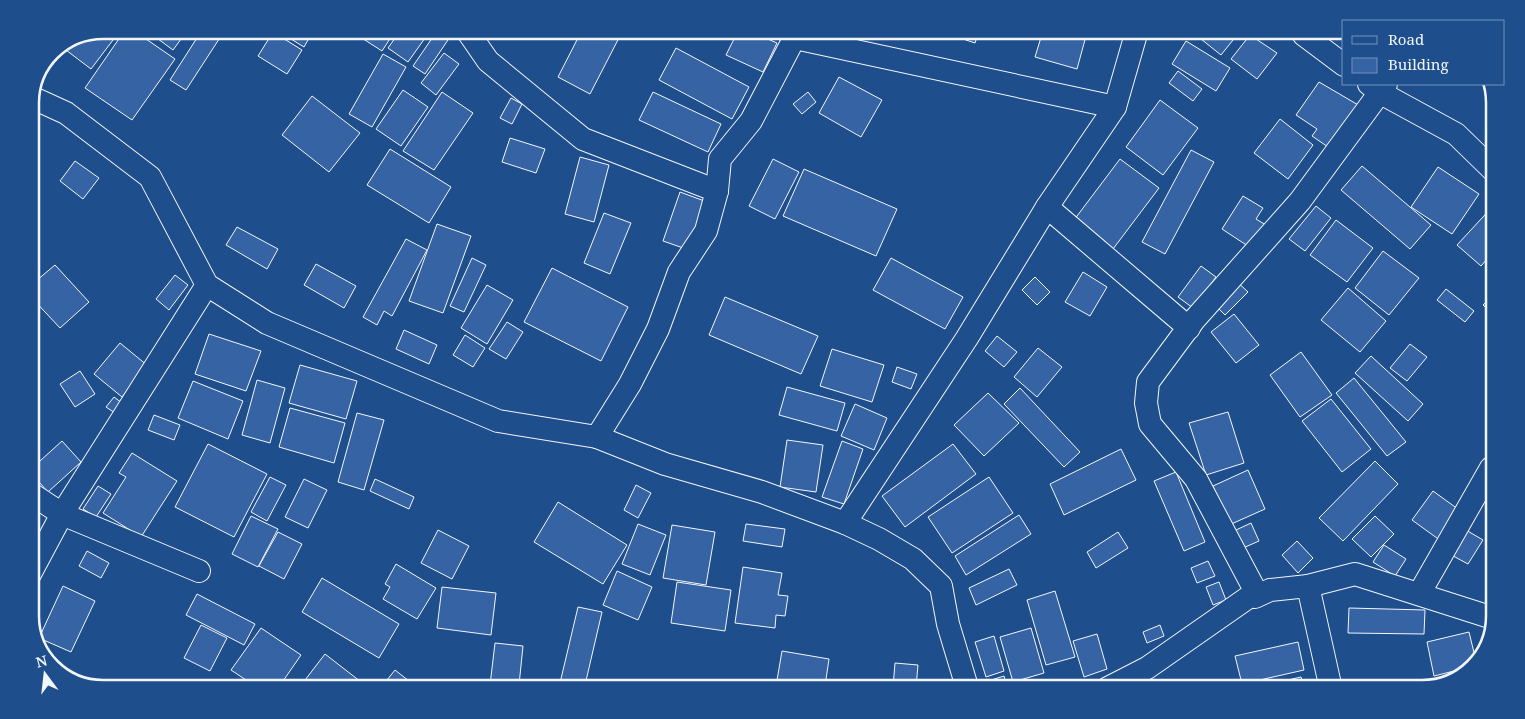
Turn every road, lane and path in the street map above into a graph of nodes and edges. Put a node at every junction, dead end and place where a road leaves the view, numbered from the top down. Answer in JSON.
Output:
{"nodes":[{"id":1,"x":473,"y":39,"type":"edge"},
{"id":2,"x":794,"y":39,"type":"edge"},
{"id":3,"x":810,"y":39,"type":"edge"},
{"id":4,"x":1135,"y":39,"type":"edge"},
{"id":5,"x":1309,"y":39,"type":"edge"},
{"id":6,"x":1342,"y":64,"type":"edge"},
{"id":7,"x":1378,"y":87,"type":"edge"},
{"id":8,"x":39,"y":101,"type":"edge"},
{"id":9,"x":1115,"y":106,"type":"junction"},
{"id":10,"x":1486,"y":163,"type":"edge"},
{"id":11,"x":717,"y":191,"type":"junction"},
{"id":12,"x":1047,"y":207,"type":"junction"},
{"id":13,"x":207,"y":285,"type":"junction"},
{"id":14,"x":1189,"y":328,"type":"junction"},
{"id":15,"x":597,"y":437,"type":"junction"},
{"id":16,"x":1486,"y":477,"type":"edge"},
{"id":17,"x":39,"y":499,"type":"edge"},
{"id":18,"x":62,"y":514,"type":"junction"},
{"id":19,"x":845,"y":523,"type":"junction"},
{"id":20,"x":39,"y":557,"type":"edge"},
{"id":21,"x":199,"y":571,"type":"dead end"},
{"id":22,"x":1308,"y":586,"type":"junction"},
{"id":23,"x":1256,"y":592,"type":"junction"},
{"id":24,"x":1418,"y":594,"type":"junction"},
{"id":25,"x":1486,"y":615,"type":"edge"},
{"id":26,"x":965,"y":680,"type":"edge"},
{"id":27,"x":1124,"y":680,"type":"edge"},
{"id":28,"x":1329,"y":680,"type":"edge"}],
"edges":[{"from":1,"to":11,"type":"street"},
{"from":2,"to":11,"type":"street"},
{"from":3,"to":9,"type":"street"},
{"from":4,"to":9,"type":"street"},
{"from":5,"to":6,"type":"street"},
{"from":7,"to":10,"type":"street"},
{"from":7,"to":14,"type":"street"},
{"from":8,"to":13,"type":"street"},
{"from":9,"to":12,"type":"street"},
{"from":11,"to":15,"type":"street"},
{"from":12,"to":14,"type":"street"},
{"from":12,"to":19,"type":"street"},
{"from":13,"to":15,"type":"street"},
{"from":13,"to":18,"type":"street"},
{"from":14,"to":23,"type":"street"},
{"from":15,"to":19,"type":"street"},
{"from":16,"to":24,"type":"street"},
{"from":17,"to":18,"type":"street"},
{"from":18,"to":20,"type":"street"},
{"from":18,"to":21,"type":"street"},
{"from":19,"to":26,"type":"street"},
{"from":22,"to":23,"type":"street"},
{"from":22,"to":24,"type":"street"},
{"from":22,"to":28,"type":"street"},
{"from":23,"to":27,"type":"street"},
{"from":24,"to":25,"type":"street"}]}
